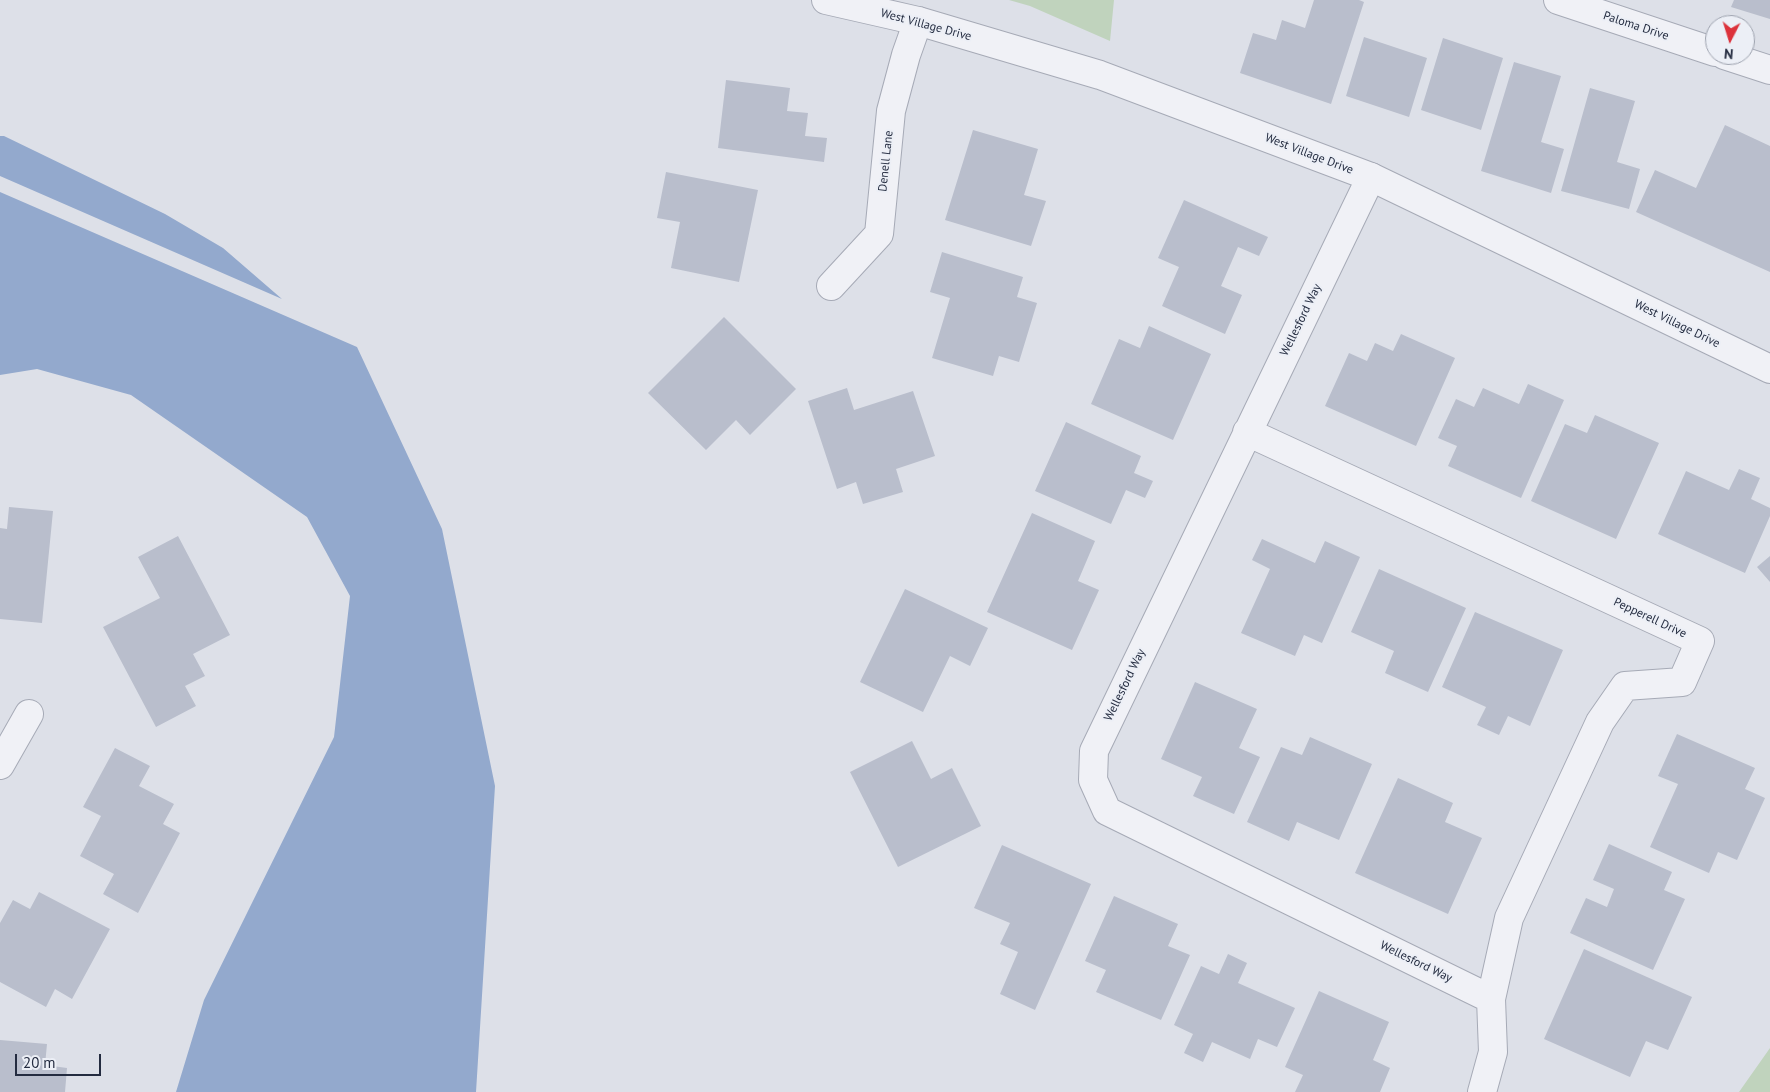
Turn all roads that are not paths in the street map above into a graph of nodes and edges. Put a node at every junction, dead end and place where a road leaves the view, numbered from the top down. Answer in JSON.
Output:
{"nodes":[{"id":1,"x":826,"y":0,"type":"edge"},
{"id":2,"x":1558,"y":0,"type":"edge"},
{"id":3,"x":918,"y":21,"type":"junction"},
{"id":4,"x":1705,"y":49,"type":"edge"},
{"id":5,"x":1755,"y":65,"type":"edge"},
{"id":6,"x":1770,"y":70,"type":"edge"},
{"id":7,"x":1371,"y":177,"type":"junction"},
{"id":8,"x":831,"y":286,"type":"dead end"},
{"id":9,"x":1770,"y":368,"type":"edge"},
{"id":10,"x":1247,"y":432,"type":"junction"},
{"id":11,"x":28,"y":714,"type":"dead end"},
{"id":12,"x":0,"y":765,"type":"edge"},
{"id":13,"x":1491,"y":999,"type":"junction"},
{"id":14,"x":1482,"y":1092,"type":"edge"}],
"edges":[{"from":1,"to":3,"type":"street","name":"West Village Drive"},
{"from":2,"to":4,"type":"street","name":"Paloma Drive"},
{"from":3,"to":7,"type":"street","name":"West Village Drive"},
{"from":3,"to":8,"type":"street","name":"Denell Lane"},
{"from":5,"to":6,"type":"street"},
{"from":7,"to":9,"type":"street","name":"West Village Drive"},
{"from":7,"to":10,"type":"street","name":"Wellesford Way"},
{"from":10,"to":13,"type":"street","name":"Wellesford Way"},
{"from":10,"to":13,"type":"street","name":"Pepperell Drive"},
{"from":11,"to":12,"type":"street"},
{"from":13,"to":14,"type":"street","name":"Pepperell Drive"}]}
